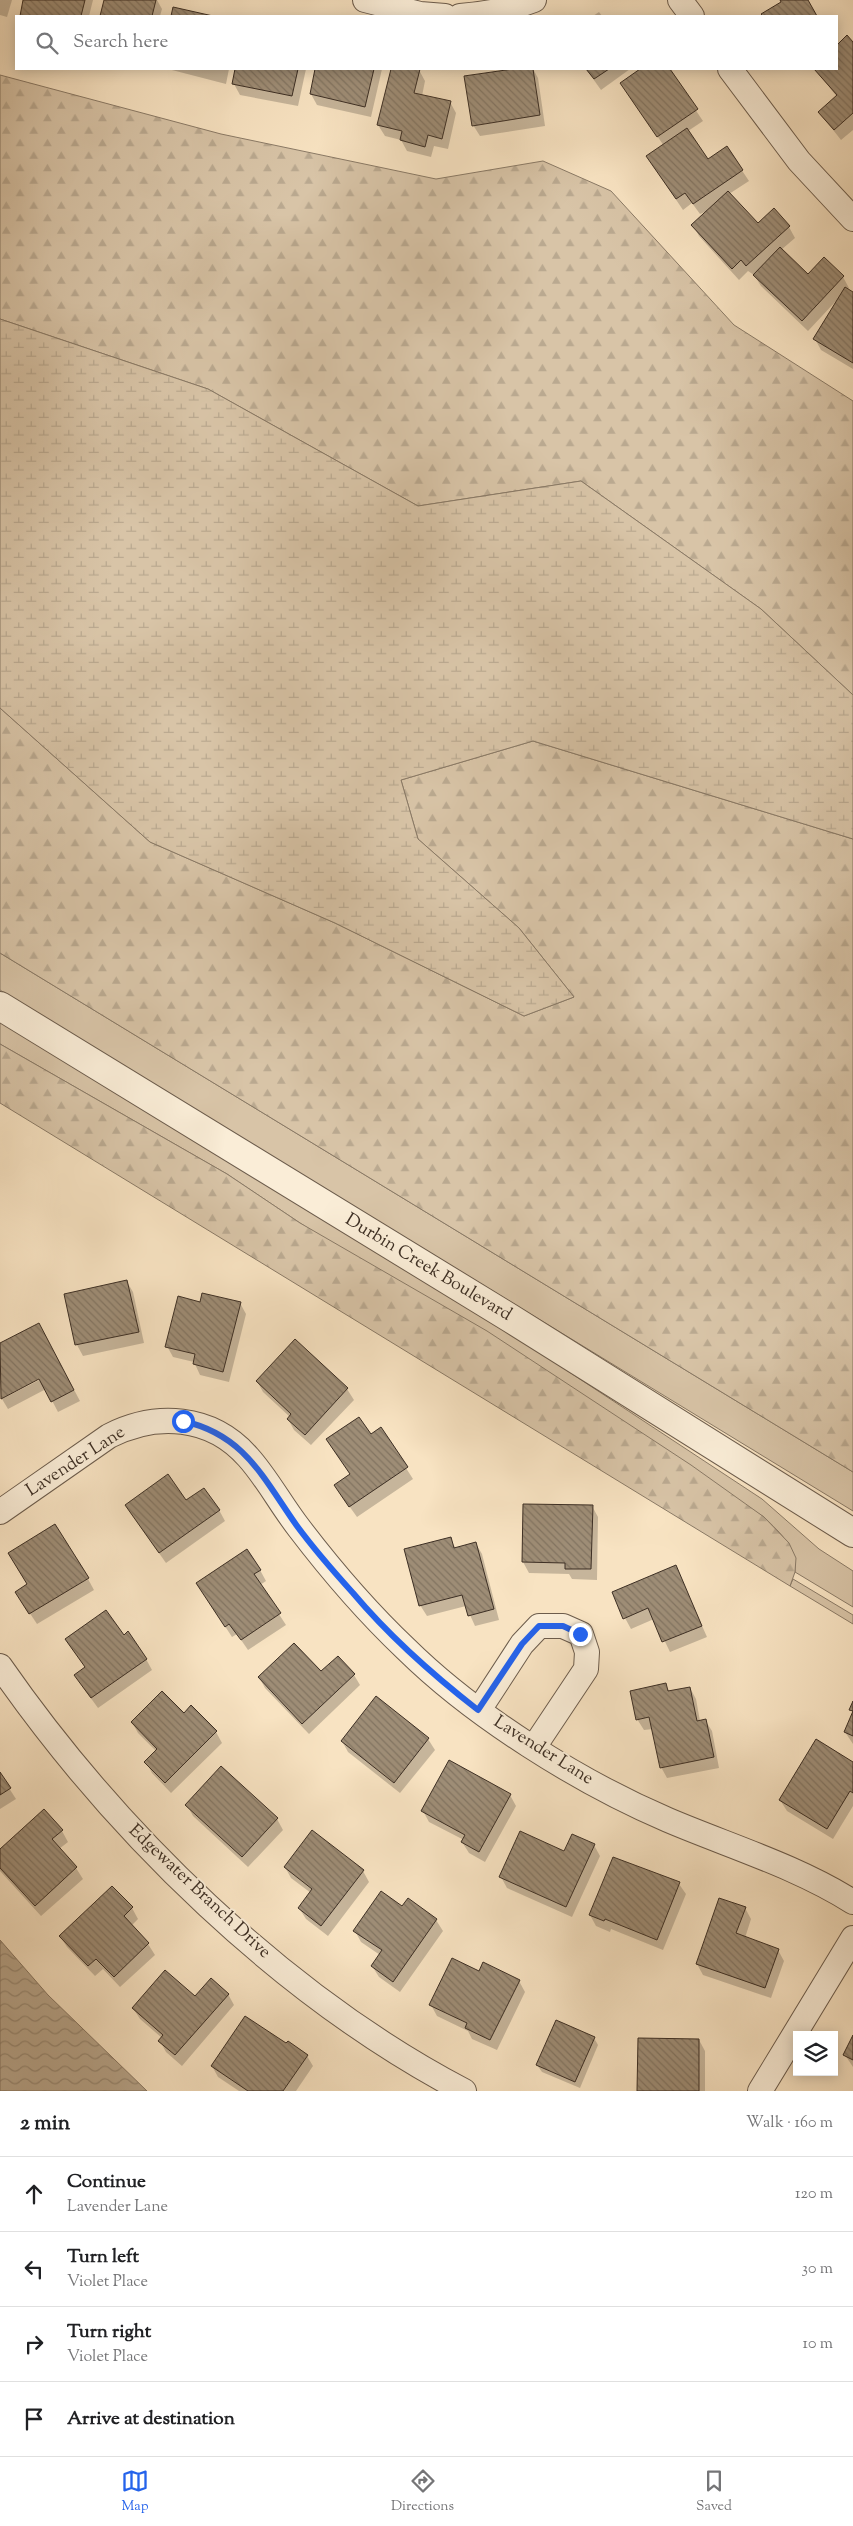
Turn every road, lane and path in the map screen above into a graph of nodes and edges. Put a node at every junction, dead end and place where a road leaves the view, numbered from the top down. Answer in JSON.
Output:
{"nodes":[{"id":1,"x":365,"y":0,"type":"edge"},
{"id":2,"x":534,"y":0,"type":"edge"},
{"id":3,"x":680,"y":0,"type":"edge"},
{"id":4,"x":432,"y":15,"type":"edge"},
{"id":5,"x":472,"y":15,"type":"edge"},
{"id":6,"x":691,"y":15,"type":"edge"},
{"id":7,"x":731,"y":70,"type":"edge"},
{"id":8,"x":853,"y":219,"type":"edge"},
{"id":9,"x":0,"y":1006,"type":"edge"},
{"id":10,"x":0,"y":1512,"type":"edge"},
{"id":11,"x":853,"y":1534,"type":"edge"},
{"id":12,"x":0,"y":1666,"type":"edge"},
{"id":13,"x":478,"y":1710,"type":"junction"},
{"id":14,"x":534,"y":1747,"type":"junction"},
{"id":15,"x":853,"y":1902,"type":"edge"},
{"id":16,"x":853,"y":1938,"type":"edge"},
{"id":17,"x":464,"y":2091,"type":"edge"},
{"id":18,"x":760,"y":2091,"type":"edge"}],
"edges":[{"from":1,"to":4,"type":"street"},
{"from":2,"to":5,"type":"street"},
{"from":3,"to":6,"type":"street"},
{"from":7,"to":8,"type":"street"},
{"from":9,"to":11,"type":"street","name":"Durbin Creek Boulevard"},
{"from":10,"to":13,"type":"street","name":"Lavender Lane"},
{"from":12,"to":17,"type":"street","name":"Edgewater Branch Drive"},
{"from":13,"to":14,"type":"street","name":"Lavender Lane"},
{"from":13,"to":14,"type":"street"},
{"from":14,"to":15,"type":"street","name":"Lavender Lane"},
{"from":16,"to":18,"type":"street"}]}
